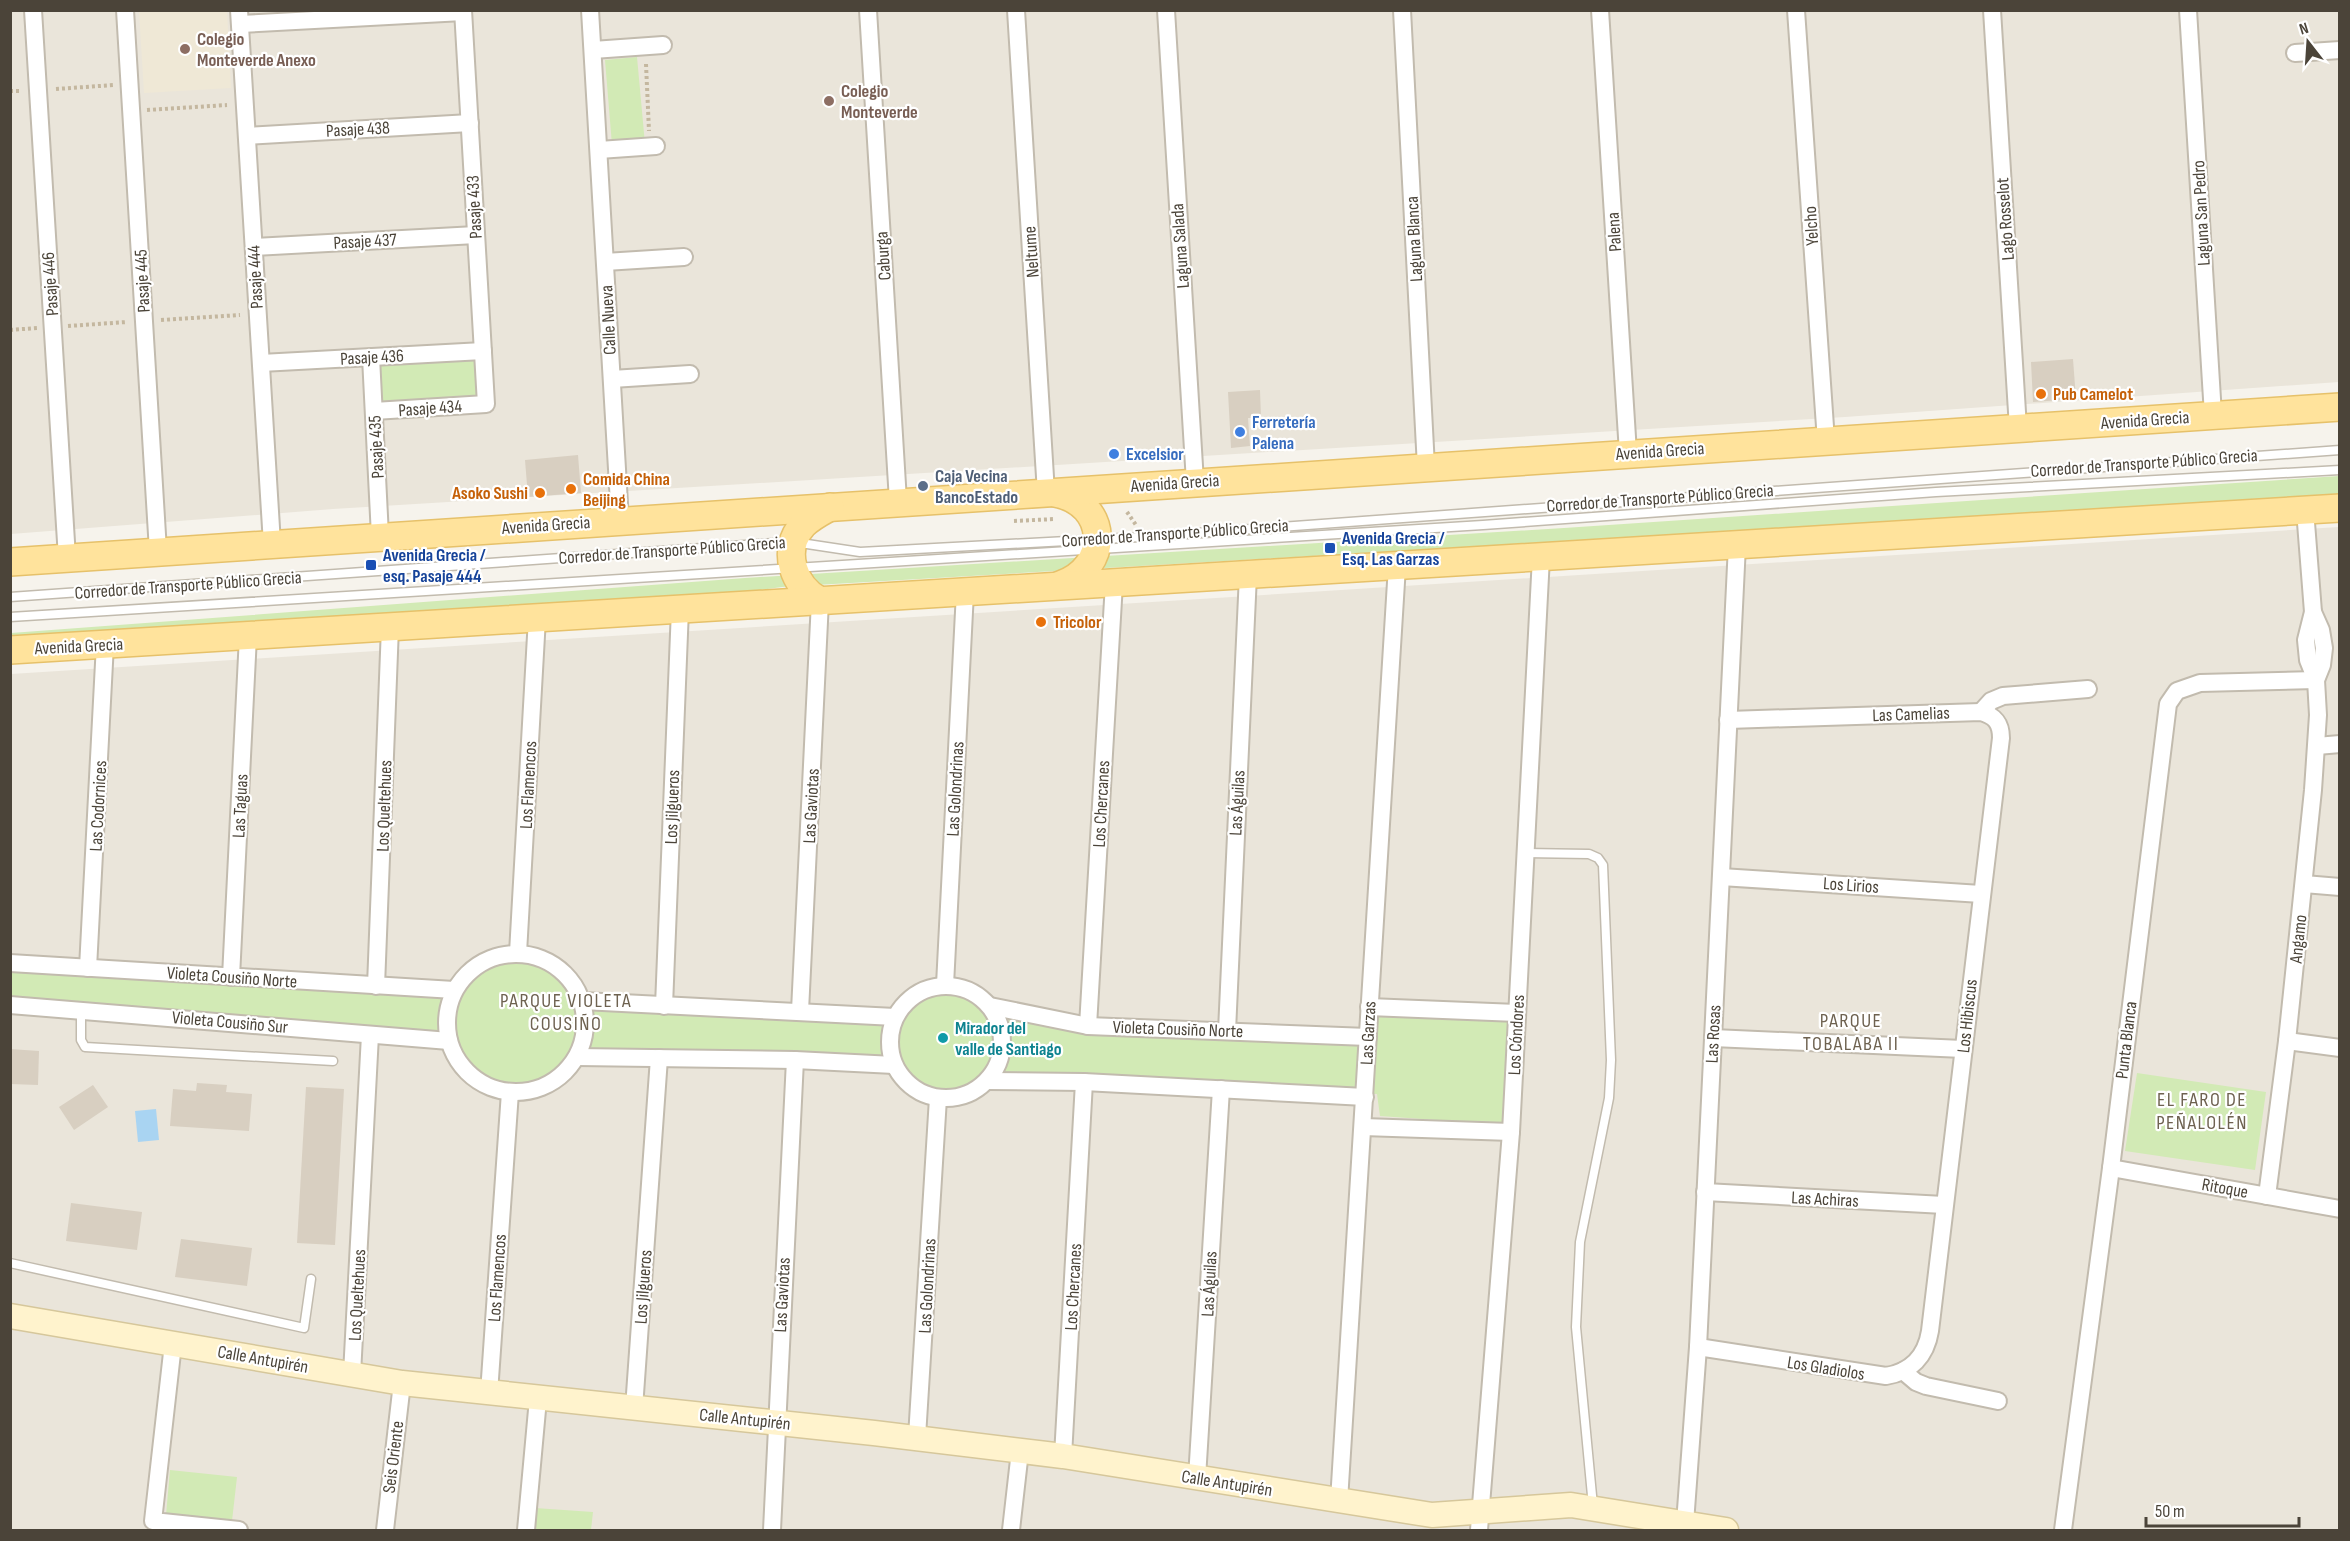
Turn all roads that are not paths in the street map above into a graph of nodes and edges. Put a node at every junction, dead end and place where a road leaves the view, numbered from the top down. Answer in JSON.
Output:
{"nodes":[{"id":1,"x":33,"y":10,"type":"edge"},
{"id":2,"x":125,"y":10,"type":"edge"},
{"id":3,"x":590,"y":10,"type":"edge"},
{"id":4,"x":867,"y":10,"type":"edge"},
{"id":5,"x":1016,"y":10,"type":"edge"},
{"id":6,"x":1166,"y":10,"type":"edge"},
{"id":7,"x":1402,"y":10,"type":"edge"},
{"id":8,"x":1600,"y":10,"type":"edge"},
{"id":9,"x":1796,"y":10,"type":"edge"},
{"id":10,"x":1992,"y":10,"type":"edge"},
{"id":11,"x":2188,"y":10,"type":"edge"},
{"id":12,"x":463,"y":11,"type":"edge"},
{"id":13,"x":349,"y":14,"type":"edge"},
{"id":14,"x":239,"y":17,"type":"edge"},
{"id":15,"x":663,"y":45,"type":"dead end"},
{"id":16,"x":593,"y":50,"type":"junction"},
{"id":17,"x":2340,"y":50,"type":"edge"},
{"id":18,"x":2295,"y":53,"type":"dead end"},
{"id":19,"x":470,"y":123,"type":"junction"},
{"id":20,"x":247,"y":136,"type":"junction"},
{"id":21,"x":653,"y":147,"type":"road end"},
{"id":22,"x":598,"y":150,"type":"junction"},
{"id":23,"x":476,"y":235,"type":"junction"},
{"id":24,"x":254,"y":247,"type":"junction"},
{"id":25,"x":684,"y":257,"type":"dead end"},
{"id":26,"x":605,"y":262,"type":"junction"},
{"id":27,"x":483,"y":351,"type":"junction"},
{"id":28,"x":371,"y":357,"type":"junction"},
{"id":29,"x":261,"y":363,"type":"junction"},
{"id":30,"x":690,"y":374,"type":"dead end"},
{"id":31,"x":612,"y":379,"type":"junction"},
{"id":32,"x":486,"y":404,"type":"joint"},
{"id":33,"x":2340,"y":407,"type":"edge"},
{"id":34,"x":374,"y":411,"type":"junction"},
{"id":35,"x":2213,"y":415,"type":"junction"},
{"id":36,"x":2018,"y":428,"type":"junction"},
{"id":37,"x":1826,"y":441,"type":"junction"},
{"id":38,"x":2340,"y":450,"type":"edge"},
{"id":39,"x":1628,"y":453,"type":"junction"},
{"id":40,"x":1426,"y":467,"type":"junction"},
{"id":41,"x":2340,"y":470,"type":"edge"},
{"id":42,"x":1195,"y":482,"type":"junction"},
{"id":43,"x":1046,"y":493,"type":"junction"},
{"id":44,"x":898,"y":501,"type":"junction"},
{"id":45,"x":830,"y":507,"type":"junction"},
{"id":46,"x":2340,"y":508,"type":"edge"},
{"id":47,"x":2305,"y":510,"type":"junction"},
{"id":48,"x":620,"y":520,"type":"junction"},
{"id":49,"x":380,"y":536,"type":"junction"},
{"id":50,"x":1097,"y":543,"type":"junction"},
{"id":51,"x":272,"y":544,"type":"junction"},
{"id":52,"x":1737,"y":545,"type":"junction"},
{"id":53,"x":158,"y":551,"type":"junction"},
{"id":54,"x":794,"y":555,"type":"junction"},
{"id":55,"x":1540,"y":557,"type":"junction"},
{"id":56,"x":67,"y":558,"type":"junction"},
{"id":57,"x":10,"y":562,"type":"edge"},
{"id":58,"x":1397,"y":566,"type":"junction"},
{"id":59,"x":1248,"y":575,"type":"junction"},
{"id":60,"x":1114,"y":583,"type":"junction"},
{"id":61,"x":1044,"y":587,"type":"junction"},
{"id":62,"x":965,"y":592,"type":"junction"},
{"id":63,"x":10,"y":597,"type":"edge"},
{"id":64,"x":820,"y":601,"type":"junction"},
{"id":65,"x":680,"y":609,"type":"junction"},
{"id":66,"x":10,"y":617,"type":"edge"},
{"id":67,"x":537,"y":618,"type":"junction"},
{"id":68,"x":390,"y":627,"type":"junction"},
{"id":69,"x":248,"y":636,"type":"junction"},
{"id":70,"x":105,"y":644,"type":"junction"},
{"id":71,"x":10,"y":650,"type":"edge"},
{"id":72,"x":2316,"y":680,"type":"junction"},
{"id":73,"x":2088,"y":689,"type":"dead end"},
{"id":74,"x":1981,"y":712,"type":"junction"},
{"id":75,"x":1728,"y":720,"type":"junction"},
{"id":76,"x":2340,"y":744,"type":"edge"},
{"id":77,"x":2317,"y":746,"type":"junction"},
{"id":78,"x":1525,"y":853,"type":"junction"},
{"id":79,"x":1721,"y":877,"type":"junction"},
{"id":80,"x":2304,"y":884,"type":"junction"},
{"id":81,"x":2340,"y":888,"type":"edge"},
{"id":82,"x":1981,"y":894,"type":"junction"},
{"id":83,"x":518,"y":953,"type":"junction"},
{"id":84,"x":10,"y":963,"type":"edge"},
{"id":85,"x":88,"y":968,"type":"junction"},
{"id":86,"x":231,"y":977,"type":"junction"},
{"id":87,"x":945,"y":985,"type":"junction"},
{"id":88,"x":376,"y":986,"type":"junction"},
{"id":89,"x":454,"y":990,"type":"junction"},
{"id":90,"x":583,"y":1002,"type":"junction"},
{"id":91,"x":10,"y":1005,"type":"edge"},
{"id":92,"x":664,"y":1006,"type":"junction"},
{"id":93,"x":990,"y":1006,"type":"junction"},
{"id":94,"x":1369,"y":1007,"type":"junction"},
{"id":95,"x":81,"y":1009,"type":"junction"},
{"id":96,"x":800,"y":1011,"type":"junction"},
{"id":97,"x":1517,"y":1013,"type":"junction"},
{"id":98,"x":895,"y":1017,"type":"junction"},
{"id":99,"x":1088,"y":1026,"type":"junction"},
{"id":100,"x":1227,"y":1030,"type":"junction"},
{"id":101,"x":370,"y":1035,"type":"junction"},
{"id":102,"x":1368,"y":1036,"type":"junction"},
{"id":103,"x":1713,"y":1038,"type":"junction"},
{"id":104,"x":448,"y":1041,"type":"junction"},
{"id":105,"x":2287,"y":1041,"type":"junction"},
{"id":106,"x":2340,"y":1048,"type":"edge"},
{"id":107,"x":1964,"y":1049,"type":"junction"},
{"id":108,"x":577,"y":1057,"type":"junction"},
{"id":109,"x":659,"y":1058,"type":"junction"},
{"id":110,"x":795,"y":1059,"type":"junction"},
{"id":111,"x":333,"y":1061,"type":"dead end"},
{"id":112,"x":894,"y":1065,"type":"junction"},
{"id":113,"x":987,"y":1081,"type":"junction"},
{"id":114,"x":1084,"y":1082,"type":"junction"},
{"id":115,"x":1221,"y":1089,"type":"junction"},
{"id":116,"x":510,"y":1092,"type":"junction"},
{"id":117,"x":1365,"y":1097,"type":"junction"},
{"id":118,"x":938,"y":1098,"type":"junction"},
{"id":119,"x":1363,"y":1127,"type":"junction"},
{"id":120,"x":1511,"y":1132,"type":"junction"},
{"id":121,"x":2111,"y":1168,"type":"junction"},
{"id":122,"x":1705,"y":1192,"type":"junction"},
{"id":123,"x":2267,"y":1196,"type":"junction"},
{"id":124,"x":1944,"y":1205,"type":"junction"},
{"id":125,"x":2340,"y":1209,"type":"edge"},
{"id":126,"x":10,"y":1263,"type":"edge"},
{"id":127,"x":311,"y":1279,"type":"dead end"},
{"id":128,"x":10,"y":1316,"type":"edge"},
{"id":129,"x":173,"y":1344,"type":"junction"},
{"id":130,"x":1698,"y":1347,"type":"junction"},
{"id":131,"x":1903,"y":1371,"type":"junction"},
{"id":132,"x":352,"y":1374,"type":"junction"},
{"id":133,"x":402,"y":1383,"type":"junction"},
{"id":134,"x":489,"y":1393,"type":"junction"},
{"id":135,"x":538,"y":1399,"type":"junction"},
{"id":136,"x":1998,"y":1401,"type":"dead end"},
{"id":137,"x":634,"y":1408,"type":"junction"},
{"id":138,"x":776,"y":1422,"type":"junction"},
{"id":139,"x":917,"y":1437,"type":"junction"},
{"id":140,"x":1020,"y":1451,"type":"junction"},
{"id":141,"x":1063,"y":1456,"type":"junction"},
{"id":142,"x":1197,"y":1478,"type":"junction"},
{"id":143,"x":1339,"y":1500,"type":"junction"},
{"id":144,"x":1593,"y":1507,"type":"junction"},
{"id":145,"x":1480,"y":1521,"type":"edge"},
{"id":146,"x":1685,"y":1523,"type":"junction"},
{"id":147,"x":239,"y":1530,"type":"edge"},
{"id":148,"x":385,"y":1530,"type":"edge"},
{"id":149,"x":526,"y":1530,"type":"edge"},
{"id":150,"x":772,"y":1530,"type":"edge"},
{"id":151,"x":1011,"y":1530,"type":"edge"},
{"id":152,"x":1726,"y":1530,"type":"edge"},
{"id":153,"x":2062,"y":1530,"type":"edge"}],
"edges":[{"from":1,"to":56,"type":"street","name":"Pasaje 446"},
{"from":2,"to":53,"type":"street","name":"Pasaje 445"},
{"from":3,"to":16,"type":"street","name":"Calle Nueva"},
{"from":4,"to":44,"type":"street","name":"Caburga"},
{"from":5,"to":43,"type":"street","name":"Neltume"},
{"from":6,"to":42,"type":"street","name":"Laguna Salada"},
{"from":7,"to":40,"type":"street","name":"Laguna Blanca"},
{"from":8,"to":39,"type":"street","name":"Palena"},
{"from":9,"to":37,"type":"street","name":"Yelcho"},
{"from":10,"to":36,"type":"street","name":"Lago Rosselot"},
{"from":11,"to":35,"type":"street","name":"Laguna San Pedro"},
{"from":12,"to":13,"type":"street"},
{"from":12,"to":19,"type":"street","name":"Pasaje 433"},
{"from":13,"to":14,"type":"street"},
{"from":14,"to":20,"type":"street","name":"Pasaje 444"},
{"from":15,"to":16,"type":"street"},
{"from":16,"to":22,"type":"street","name":"Calle Nueva"},
{"from":17,"to":18,"type":"street"},
{"from":19,"to":20,"type":"street","name":"Pasaje 438"},
{"from":19,"to":23,"type":"street","name":"Pasaje 433"},
{"from":20,"to":24,"type":"street","name":"Pasaje 444"},
{"from":21,"to":22,"type":"street"},
{"from":22,"to":26,"type":"street","name":"Calle Nueva"},
{"from":23,"to":24,"type":"street","name":"Pasaje 437"},
{"from":23,"to":27,"type":"street","name":"Pasaje 433"},
{"from":24,"to":29,"type":"street","name":"Pasaje 444"},
{"from":25,"to":26,"type":"street","name":"Calle Nueva"},
{"from":26,"to":31,"type":"street","name":"Calle Nueva"},
{"from":27,"to":28,"type":"street","name":"Pasaje 436"},
{"from":27,"to":32,"type":"street","name":"Pasaje 433"},
{"from":28,"to":29,"type":"street","name":"Pasaje 436"},
{"from":28,"to":34,"type":"street","name":"Pasaje 435"},
{"from":29,"to":51,"type":"street","name":"Pasaje 444"},
{"from":30,"to":31,"type":"street","name":"Calle Nueva"},
{"from":31,"to":48,"type":"street","name":"Calle Nueva"},
{"from":32,"to":34,"type":"street","name":"Pasaje 434"},
{"from":33,"to":35,"type":"main road","name":"Avenida Grecia"},
{"from":34,"to":49,"type":"street","name":"Pasaje 435"},
{"from":35,"to":36,"type":"main road","name":"Avenida Grecia"},
{"from":36,"to":37,"type":"main road","name":"Avenida Grecia"},
{"from":37,"to":39,"type":"main road","name":"Avenida Grecia"},
{"from":38,"to":50,"type":"lane","name":"Corredor de Transporte Público Grecia"},
{"from":39,"to":40,"type":"main road","name":"Avenida Grecia"},
{"from":40,"to":42,"type":"main road","name":"Avenida Grecia"},
{"from":41,"to":50,"type":"lane","name":"Corredor de Transporte Público Grecia"},
{"from":42,"to":43,"type":"main road","name":"Avenida Grecia"},
{"from":43,"to":44,"type":"main road","name":"Avenida Grecia"},
{"from":43,"to":50,"type":"main road"},
{"from":44,"to":45,"type":"main road","name":"Avenida Grecia"},
{"from":45,"to":48,"type":"main road","name":"Avenida Grecia"},
{"from":45,"to":54,"type":"main road"},
{"from":46,"to":47,"type":"main road","name":"Avenida Grecia"},
{"from":47,"to":52,"type":"main road","name":"Avenida Grecia"},
{"from":47,"to":72,"type":"street","name":"Angamo"},
{"from":48,"to":49,"type":"main road","name":"Avenida Grecia"},
{"from":49,"to":51,"type":"main road","name":"Avenida Grecia"},
{"from":50,"to":54,"type":"lane","name":"Corredor de Transporte Público Grecia"},
{"from":50,"to":54,"type":"lane","name":"Corredor de Transporte Público Grecia"},
{"from":50,"to":61,"type":"main road"},
{"from":51,"to":53,"type":"main road","name":"Avenida Grecia"},
{"from":52,"to":55,"type":"main road","name":"Avenida Grecia"},
{"from":52,"to":75,"type":"street","name":"Las Rosas"},
{"from":53,"to":56,"type":"main road","name":"Avenida Grecia"},
{"from":54,"to":63,"type":"lane","name":"Corredor de Transporte Público Grecia"},
{"from":54,"to":64,"type":"main road"},
{"from":54,"to":66,"type":"lane","name":"Corredor de Transporte Público Grecia"},
{"from":55,"to":58,"type":"main road","name":"Avenida Grecia"},
{"from":55,"to":78,"type":"street","name":"Los Cóndores"},
{"from":56,"to":57,"type":"main road","name":"Avenida Grecia"},
{"from":58,"to":59,"type":"main road","name":"Avenida Grecia"},
{"from":58,"to":94,"type":"street","name":"Las Garzas"},
{"from":59,"to":60,"type":"main road","name":"Avenida Grecia"},
{"from":59,"to":100,"type":"street","name":"Las Águilas"},
{"from":60,"to":61,"type":"main road","name":"Avenida Grecia"},
{"from":60,"to":99,"type":"street","name":"Los Chercanes"},
{"from":61,"to":62,"type":"main road","name":"Avenida Grecia"},
{"from":62,"to":64,"type":"main road","name":"Avenida Grecia"},
{"from":62,"to":87,"type":"street","name":"Las Golondrinas"},
{"from":64,"to":65,"type":"main road","name":"Avenida Grecia"},
{"from":64,"to":96,"type":"street","name":"Las Gaviotas"},
{"from":65,"to":67,"type":"main road","name":"Avenida Grecia"},
{"from":65,"to":92,"type":"street","name":"Los Jilgueros"},
{"from":67,"to":68,"type":"main road","name":"Avenida Grecia"},
{"from":67,"to":83,"type":"street","name":"Los Flamencos"},
{"from":68,"to":69,"type":"main road","name":"Avenida Grecia"},
{"from":68,"to":88,"type":"street","name":"Los Queltehues"},
{"from":69,"to":70,"type":"main road","name":"Avenida Grecia"},
{"from":69,"to":86,"type":"street","name":"Las Taguas"},
{"from":70,"to":71,"type":"main road","name":"Avenida Grecia"},
{"from":70,"to":85,"type":"street","name":"Las Codornices"},
{"from":72,"to":77,"type":"street","name":"Angamo"},
{"from":72,"to":121,"type":"street","name":"Punta Blanca"},
{"from":73,"to":74,"type":"street"},
{"from":74,"to":75,"type":"street","name":"Las Camelias"},
{"from":74,"to":82,"type":"street","name":"Los Hibiscus"},
{"from":75,"to":79,"type":"street","name":"Las Rosas"},
{"from":76,"to":77,"type":"street"},
{"from":77,"to":80,"type":"street","name":"Angamo"},
{"from":78,"to":97,"type":"street","name":"Los Cóndores"},
{"from":78,"to":144,"type":"lane"},
{"from":79,"to":82,"type":"street","name":"Los Lirios"},
{"from":79,"to":103,"type":"street","name":"Las Rosas"},
{"from":80,"to":81,"type":"street"},
{"from":80,"to":105,"type":"street","name":"Angamo"},
{"from":82,"to":107,"type":"street","name":"Los Hibiscus"},
{"from":83,"to":89,"type":"street"},
{"from":83,"to":90,"type":"street"},
{"from":84,"to":85,"type":"street","name":"Violeta Cousiño Norte"},
{"from":85,"to":86,"type":"street","name":"Violeta Cousiño Norte"},
{"from":86,"to":88,"type":"street","name":"Violeta Cousiño Norte"},
{"from":87,"to":93,"type":"street"},
{"from":87,"to":98,"type":"street"},
{"from":88,"to":89,"type":"street","name":"Violeta Cousiño Norte"},
{"from":89,"to":104,"type":"street"},
{"from":90,"to":92,"type":"street"},
{"from":90,"to":108,"type":"street"},
{"from":91,"to":95,"type":"street","name":"Violeta Cousiño Sur"},
{"from":92,"to":96,"type":"street"},
{"from":93,"to":99,"type":"street","name":"Violeta Cousiño Norte"},
{"from":93,"to":113,"type":"street"},
{"from":94,"to":97,"type":"street"},
{"from":94,"to":102,"type":"street","name":"Las Garzas"},
{"from":95,"to":101,"type":"street","name":"Violeta Cousiño Sur"},
{"from":95,"to":111,"type":"lane"},
{"from":96,"to":98,"type":"street"},
{"from":97,"to":120,"type":"street","name":"Los Cóndores"},
{"from":98,"to":112,"type":"street"},
{"from":99,"to":100,"type":"street","name":"Violeta Cousiño Norte"},
{"from":100,"to":102,"type":"street","name":"Violeta Cousiño Norte"},
{"from":101,"to":104,"type":"street","name":"Violeta Cousiño Sur"},
{"from":101,"to":132,"type":"street","name":"Los Queltehues"},
{"from":102,"to":117,"type":"street","name":"Las Garzas"},
{"from":103,"to":107,"type":"street"},
{"from":103,"to":122,"type":"street","name":"Las Rosas"},
{"from":104,"to":116,"type":"street"},
{"from":105,"to":106,"type":"street"},
{"from":105,"to":123,"type":"street","name":"Angamo"},
{"from":107,"to":124,"type":"street","name":"Los Hibiscus"},
{"from":108,"to":109,"type":"street"},
{"from":108,"to":116,"type":"street"},
{"from":109,"to":110,"type":"street"},
{"from":109,"to":137,"type":"street","name":"Los Jilgueros"},
{"from":110,"to":112,"type":"street"},
{"from":110,"to":138,"type":"street","name":"Las Gaviotas"},
{"from":112,"to":118,"type":"street"},
{"from":113,"to":114,"type":"street"},
{"from":113,"to":118,"type":"street"},
{"from":114,"to":115,"type":"street"},
{"from":114,"to":141,"type":"street","name":"Los Chercanes"},
{"from":115,"to":117,"type":"street"},
{"from":115,"to":142,"type":"street","name":"Las Águilas"},
{"from":116,"to":134,"type":"street","name":"Los Flamencos"},
{"from":117,"to":119,"type":"street","name":"Las Garzas"},
{"from":118,"to":139,"type":"street","name":"Las Golondrinas"},
{"from":119,"to":120,"type":"street"},
{"from":119,"to":143,"type":"street","name":"Las Garzas"},
{"from":120,"to":145,"type":"street","name":"Los Cóndores"},
{"from":121,"to":123,"type":"street","name":"Ritoque"},
{"from":121,"to":153,"type":"street","name":"Punta Blanca"},
{"from":122,"to":124,"type":"street","name":"Las Achiras"},
{"from":122,"to":130,"type":"street","name":"Las Rosas"},
{"from":123,"to":125,"type":"street","name":"Ritoque"},
{"from":124,"to":131,"type":"street","name":"Los Hibiscus"},
{"from":126,"to":127,"type":"lane"},
{"from":128,"to":129,"type":"street","name":"Calle Antupirén"},
{"from":129,"to":132,"type":"street","name":"Calle Antupirén"},
{"from":129,"to":147,"type":"street"},
{"from":130,"to":131,"type":"street","name":"Los Gladiolos"},
{"from":130,"to":146,"type":"street","name":"Las Rosas"},
{"from":131,"to":136,"type":"street"},
{"from":132,"to":133,"type":"street","name":"Calle Antupirén"},
{"from":133,"to":134,"type":"street","name":"Calle Antupirén"},
{"from":133,"to":148,"type":"street","name":"Seis Oriente"},
{"from":134,"to":135,"type":"street","name":"Calle Antupirén"},
{"from":135,"to":137,"type":"street","name":"Calle Antupirén"},
{"from":135,"to":149,"type":"street"},
{"from":137,"to":138,"type":"street","name":"Calle Antupirén"},
{"from":138,"to":139,"type":"street","name":"Calle Antupirén"},
{"from":138,"to":150,"type":"street","name":"Las Gaviotas"},
{"from":139,"to":140,"type":"street","name":"Calle Antupirén"},
{"from":140,"to":141,"type":"street","name":"Calle Antupirén"},
{"from":140,"to":151,"type":"street"},
{"from":141,"to":142,"type":"street","name":"Calle Antupirén"},
{"from":142,"to":143,"type":"street","name":"Calle Antupirén"},
{"from":143,"to":145,"type":"street","name":"Calle Antupirén"},
{"from":144,"to":145,"type":"street","name":"Calle Antupirén"},
{"from":144,"to":146,"type":"street","name":"Calle Antupirén"},
{"from":146,"to":152,"type":"street","name":"Calle Antupirén"}]}
